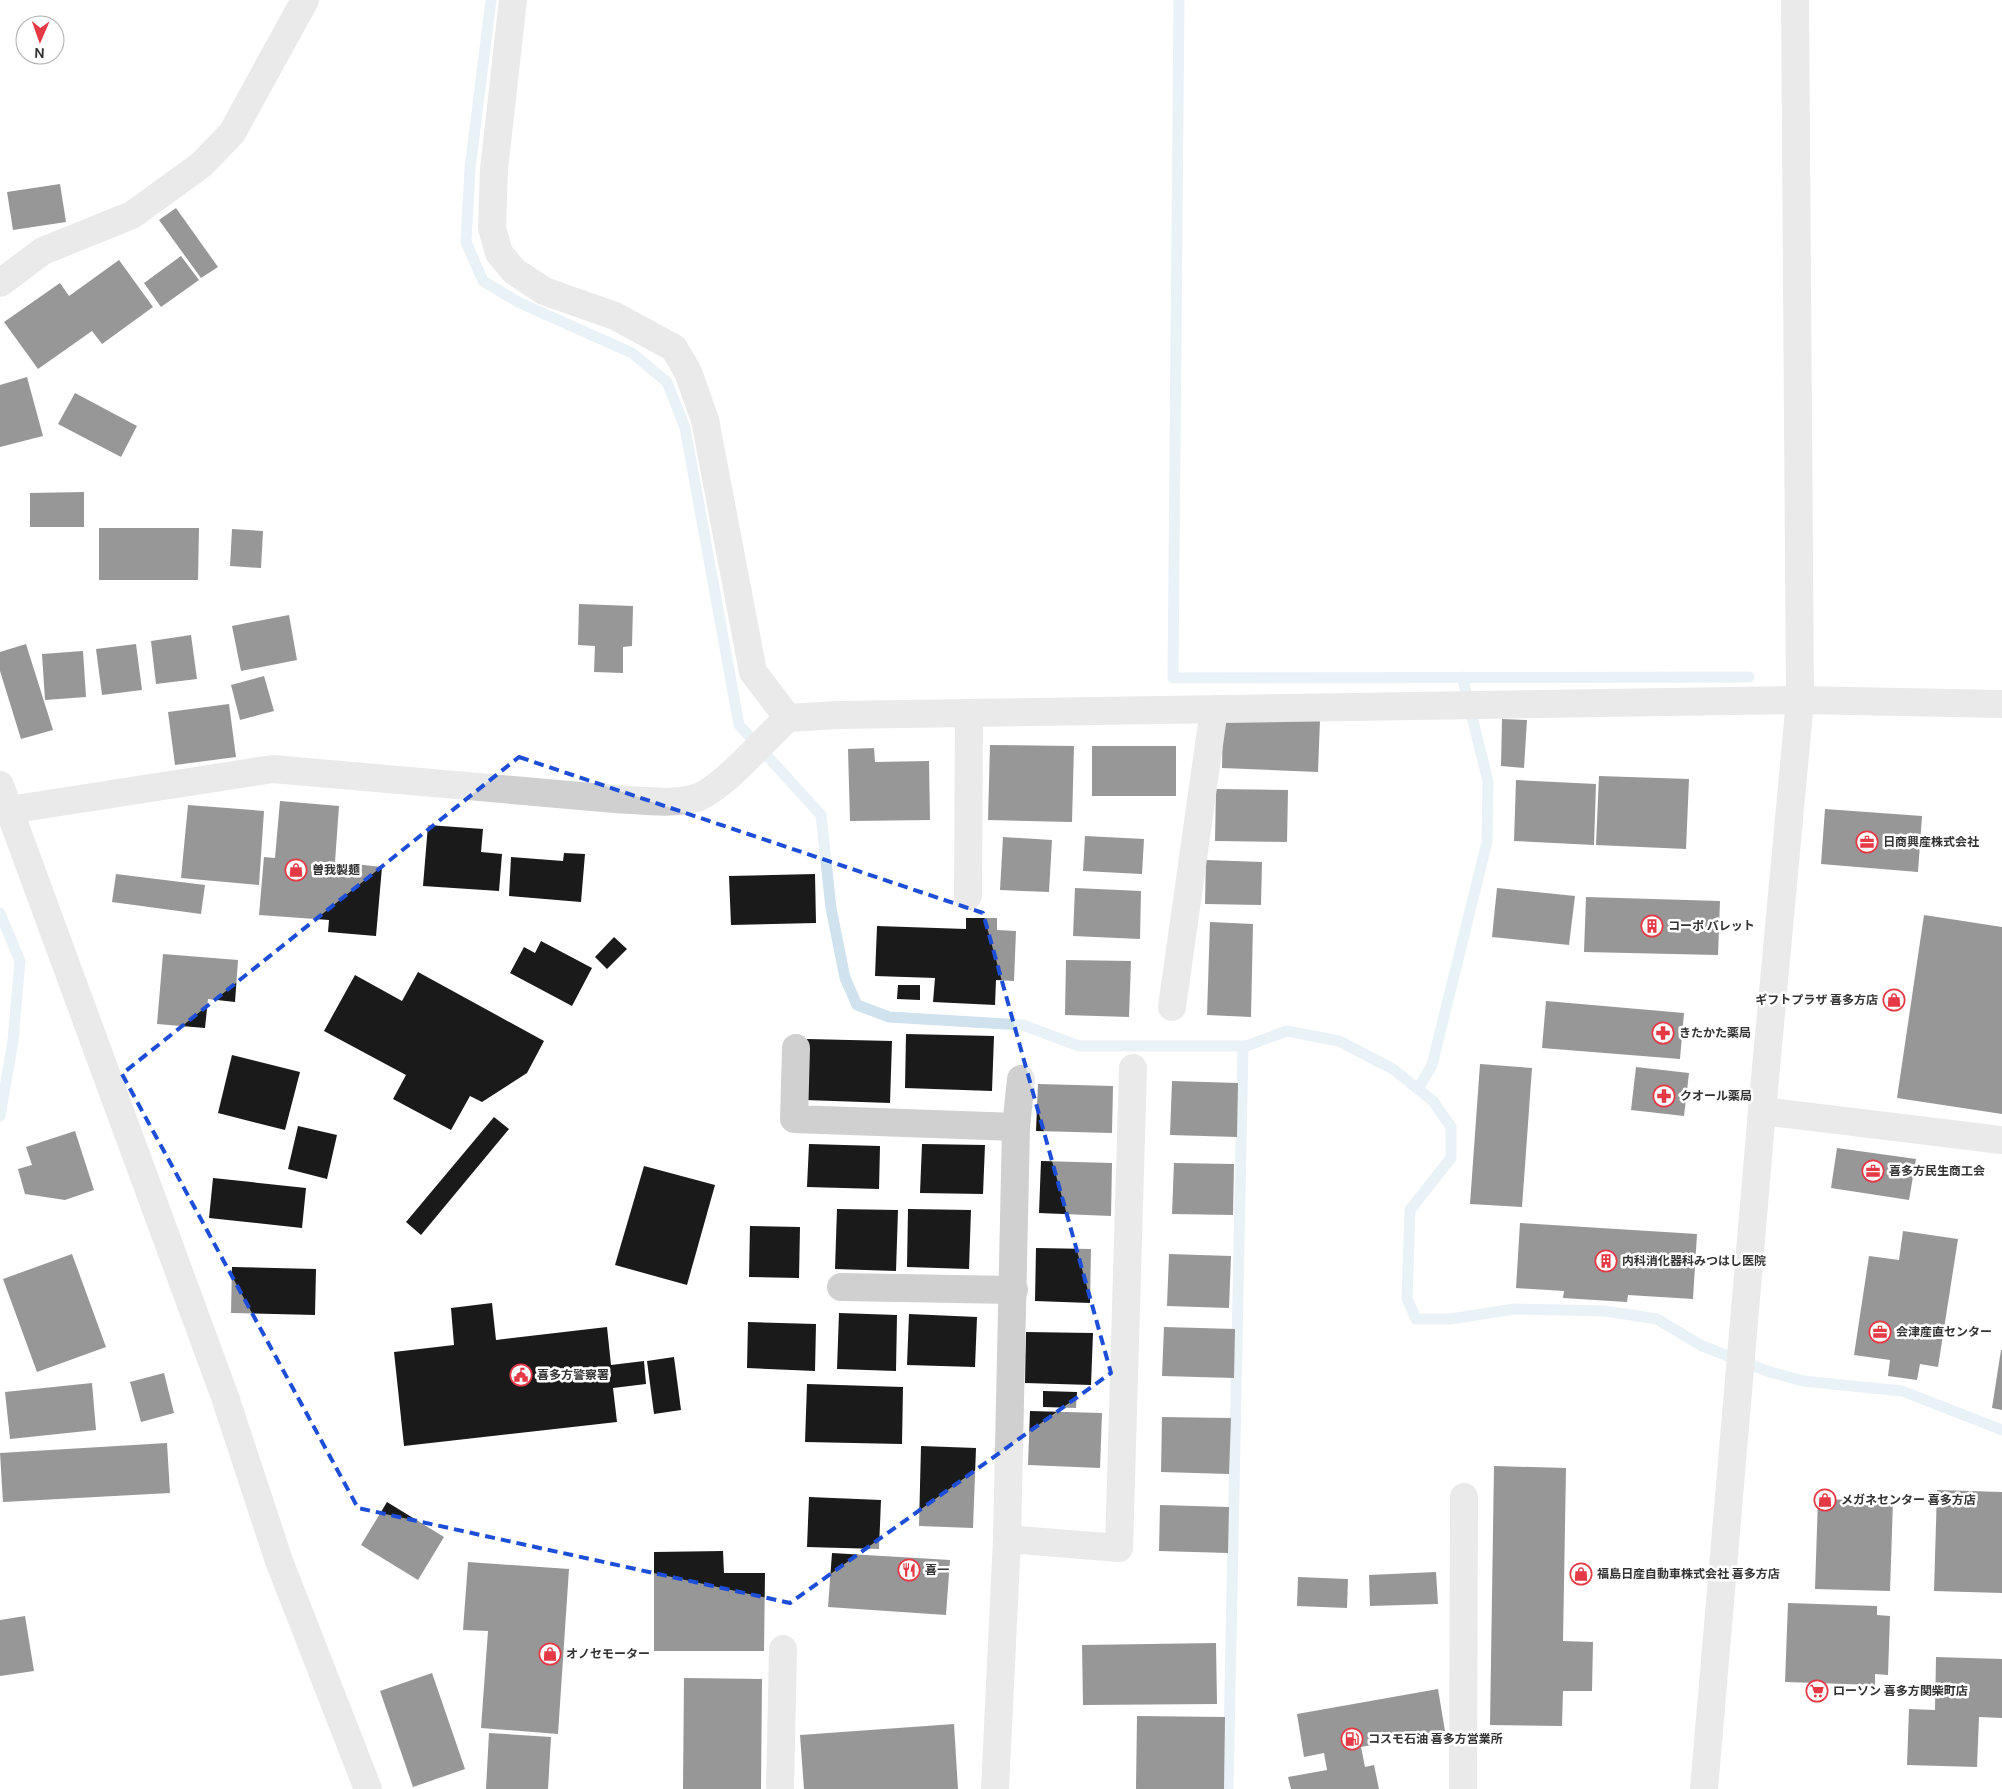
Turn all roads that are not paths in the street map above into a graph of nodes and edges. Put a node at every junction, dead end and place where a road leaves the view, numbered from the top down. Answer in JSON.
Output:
{"nodes":[{"id":1,"x":305,"y":0,"type":"edge"},
{"id":2,"x":513,"y":0,"type":"edge"},
{"id":3,"x":1795,"y":0,"type":"edge"},
{"id":4,"x":0,"y":283,"type":"edge"},
{"id":5,"x":1800,"y":700,"type":"junction"},
{"id":6,"x":2002,"y":704,"type":"edge"},
{"id":7,"x":1214,"y":709,"type":"junction"},
{"id":8,"x":968,"y":714,"type":"junction"},
{"id":9,"x":781,"y":724,"type":"junction"},
{"id":10,"x":5,"y":798,"type":"edge"},
{"id":11,"x":968,"y":896,"type":"dead end"},
{"id":12,"x":1172,"y":1008,"type":"dead end"},
{"id":13,"x":796,"y":1048,"type":"dead end"},
{"id":14,"x":1133,"y":1068,"type":"dead end"},
{"id":15,"x":1021,"y":1078,"type":"dead end"},
{"id":16,"x":1762,"y":1111,"type":"junction"},
{"id":17,"x":1016,"y":1127,"type":"junction"},
{"id":18,"x":2002,"y":1140,"type":"edge"},
{"id":19,"x":841,"y":1287,"type":"dead end"},
{"id":20,"x":1014,"y":1290,"type":"junction"},
{"id":21,"x":1464,"y":1496,"type":"dead end"},
{"id":22,"x":1007,"y":1539,"type":"junction"},
{"id":23,"x":783,"y":1649,"type":"dead end"},
{"id":24,"x":368,"y":1789,"type":"edge"},
{"id":25,"x":780,"y":1789,"type":"edge"},
{"id":26,"x":995,"y":1789,"type":"edge"},
{"id":27,"x":1463,"y":1789,"type":"edge"},
{"id":28,"x":1704,"y":1789,"type":"edge"}],
"edges":[{"from":1,"to":4,"type":"street"},
{"from":2,"to":9,"type":"street"},
{"from":3,"to":5,"type":"street"},
{"from":5,"to":6,"type":"street"},
{"from":5,"to":7,"type":"street"},
{"from":5,"to":16,"type":"street"},
{"from":7,"to":8,"type":"street"},
{"from":7,"to":12,"type":"street"},
{"from":8,"to":9,"type":"street"},
{"from":8,"to":11,"type":"street"},
{"from":9,"to":10,"type":"street"},
{"from":10,"to":24,"type":"street"},
{"from":13,"to":17,"type":"street"},
{"from":14,"to":22,"type":"street"},
{"from":15,"to":17,"type":"street"},
{"from":16,"to":18,"type":"street"},
{"from":16,"to":28,"type":"street"},
{"from":17,"to":20,"type":"street"},
{"from":19,"to":20,"type":"street"},
{"from":20,"to":22,"type":"street"},
{"from":21,"to":27,"type":"street"},
{"from":22,"to":26,"type":"street"},
{"from":23,"to":25,"type":"street"}]}
